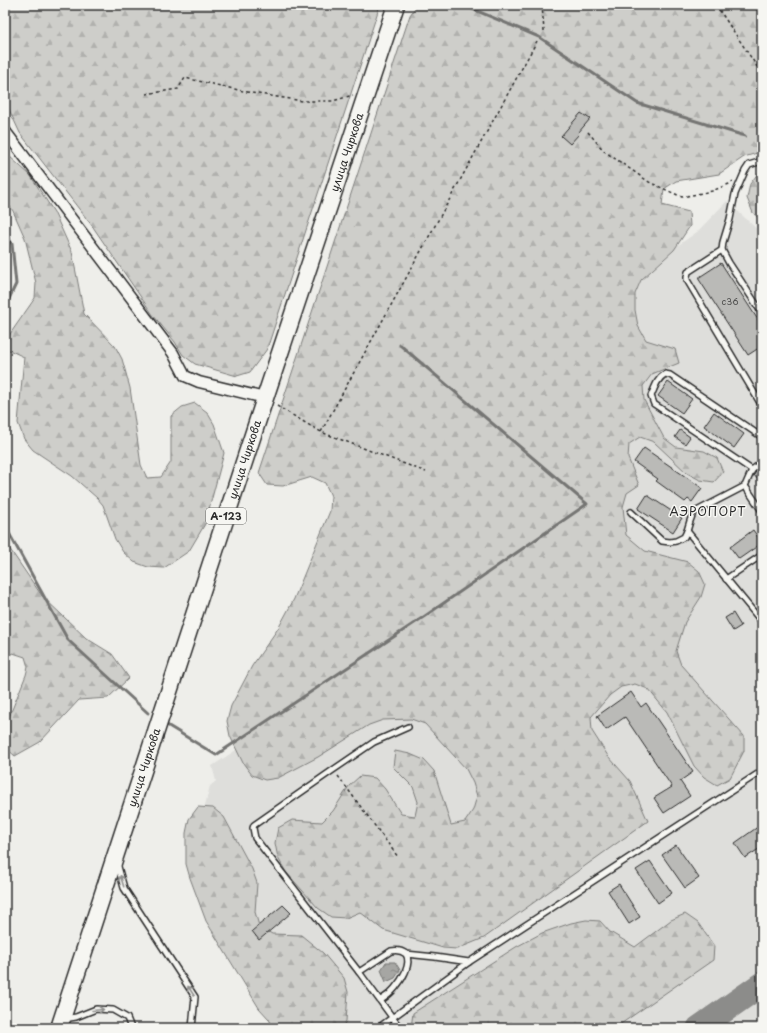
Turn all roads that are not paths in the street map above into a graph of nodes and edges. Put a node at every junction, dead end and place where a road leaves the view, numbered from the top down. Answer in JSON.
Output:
{"nodes":[{"id":1,"x":396,"y":5,"type":"edge"},
{"id":2,"x":5,"y":131,"type":"edge"},
{"id":3,"x":762,"y":161,"type":"edge"},
{"id":4,"x":722,"y":250,"type":"junction"},
{"id":5,"x":762,"y":313,"type":"edge"},
{"id":6,"x":265,"y":398,"type":"junction"},
{"id":7,"x":762,"y":406,"type":"edge"},
{"id":8,"x":762,"y":436,"type":"edge"},
{"id":9,"x":762,"y":462,"type":"edge"},
{"id":10,"x":752,"y":470,"type":"junction"},
{"id":11,"x":745,"y":486,"type":"junction"},
{"id":12,"x":762,"y":511,"type":"edge"},
{"id":13,"x":631,"y":512,"type":"dead end"},
{"id":14,"x":688,"y":531,"type":"junction"},
{"id":15,"x":762,"y":555,"type":"edge"},
{"id":16,"x":726,"y":579,"type":"junction"},
{"id":17,"x":762,"y":622,"type":"edge"},
{"id":18,"x":408,"y":727,"type":"dead end"},
{"id":19,"x":762,"y":771,"type":"edge"},
{"id":20,"x":115,"y":855,"type":"junction"},
{"id":21,"x":406,"y":954,"type":"junction"},
{"id":22,"x":469,"y":962,"type":"junction"},
{"id":23,"x":359,"y":972,"type":"junction"},
{"id":24,"x":380,"y":1000,"type":"junction"},
{"id":25,"x":392,"y":1018,"type":"junction"},
{"id":26,"x":60,"y":1024,"type":"edge"},
{"id":27,"x":131,"y":1028,"type":"edge"},
{"id":28,"x":192,"y":1028,"type":"edge"},
{"id":29,"x":378,"y":1028,"type":"edge"},
{"id":30,"x":400,"y":1028,"type":"edge"}],
"edges":[{"from":1,"to":6,"type":"main road","name":"улица Чиркова","number":"А-123"},
{"from":2,"to":6,"type":"street"},
{"from":3,"to":4,"type":"lane"},
{"from":4,"to":5,"type":"lane"},
{"from":4,"to":7,"type":"lane"},
{"from":6,"to":20,"type":"main road","name":"улица Чиркова","number":"А-123"},
{"from":8,"to":10,"type":"lane"},
{"from":9,"to":10,"type":"lane"},
{"from":10,"to":11,"type":"lane"},
{"from":11,"to":12,"type":"lane"},
{"from":11,"to":14,"type":"lane"},
{"from":13,"to":14,"type":"lane"},
{"from":14,"to":16,"type":"lane"},
{"from":15,"to":16,"type":"lane"},
{"from":16,"to":17,"type":"lane"},
{"from":18,"to":23,"type":"lane"},
{"from":19,"to":22,"type":"lane"},
{"from":20,"to":26,"type":"main road","name":"улица Чиркова","number":"А-123"},
{"from":28,"to":20,"type":"lane","one_way":true},
{"from":21,"to":22,"type":"lane"},
{"from":21,"to":23,"type":"lane"},
{"from":21,"to":24,"type":"lane"},
{"from":22,"to":25,"type":"lane"},
{"from":23,"to":24,"type":"lane"},
{"from":24,"to":25,"type":"lane"},
{"from":25,"to":29,"type":"lane"},
{"from":25,"to":30,"type":"lane"},
{"from":26,"to":27,"type":"lane","one_way":true}]}
